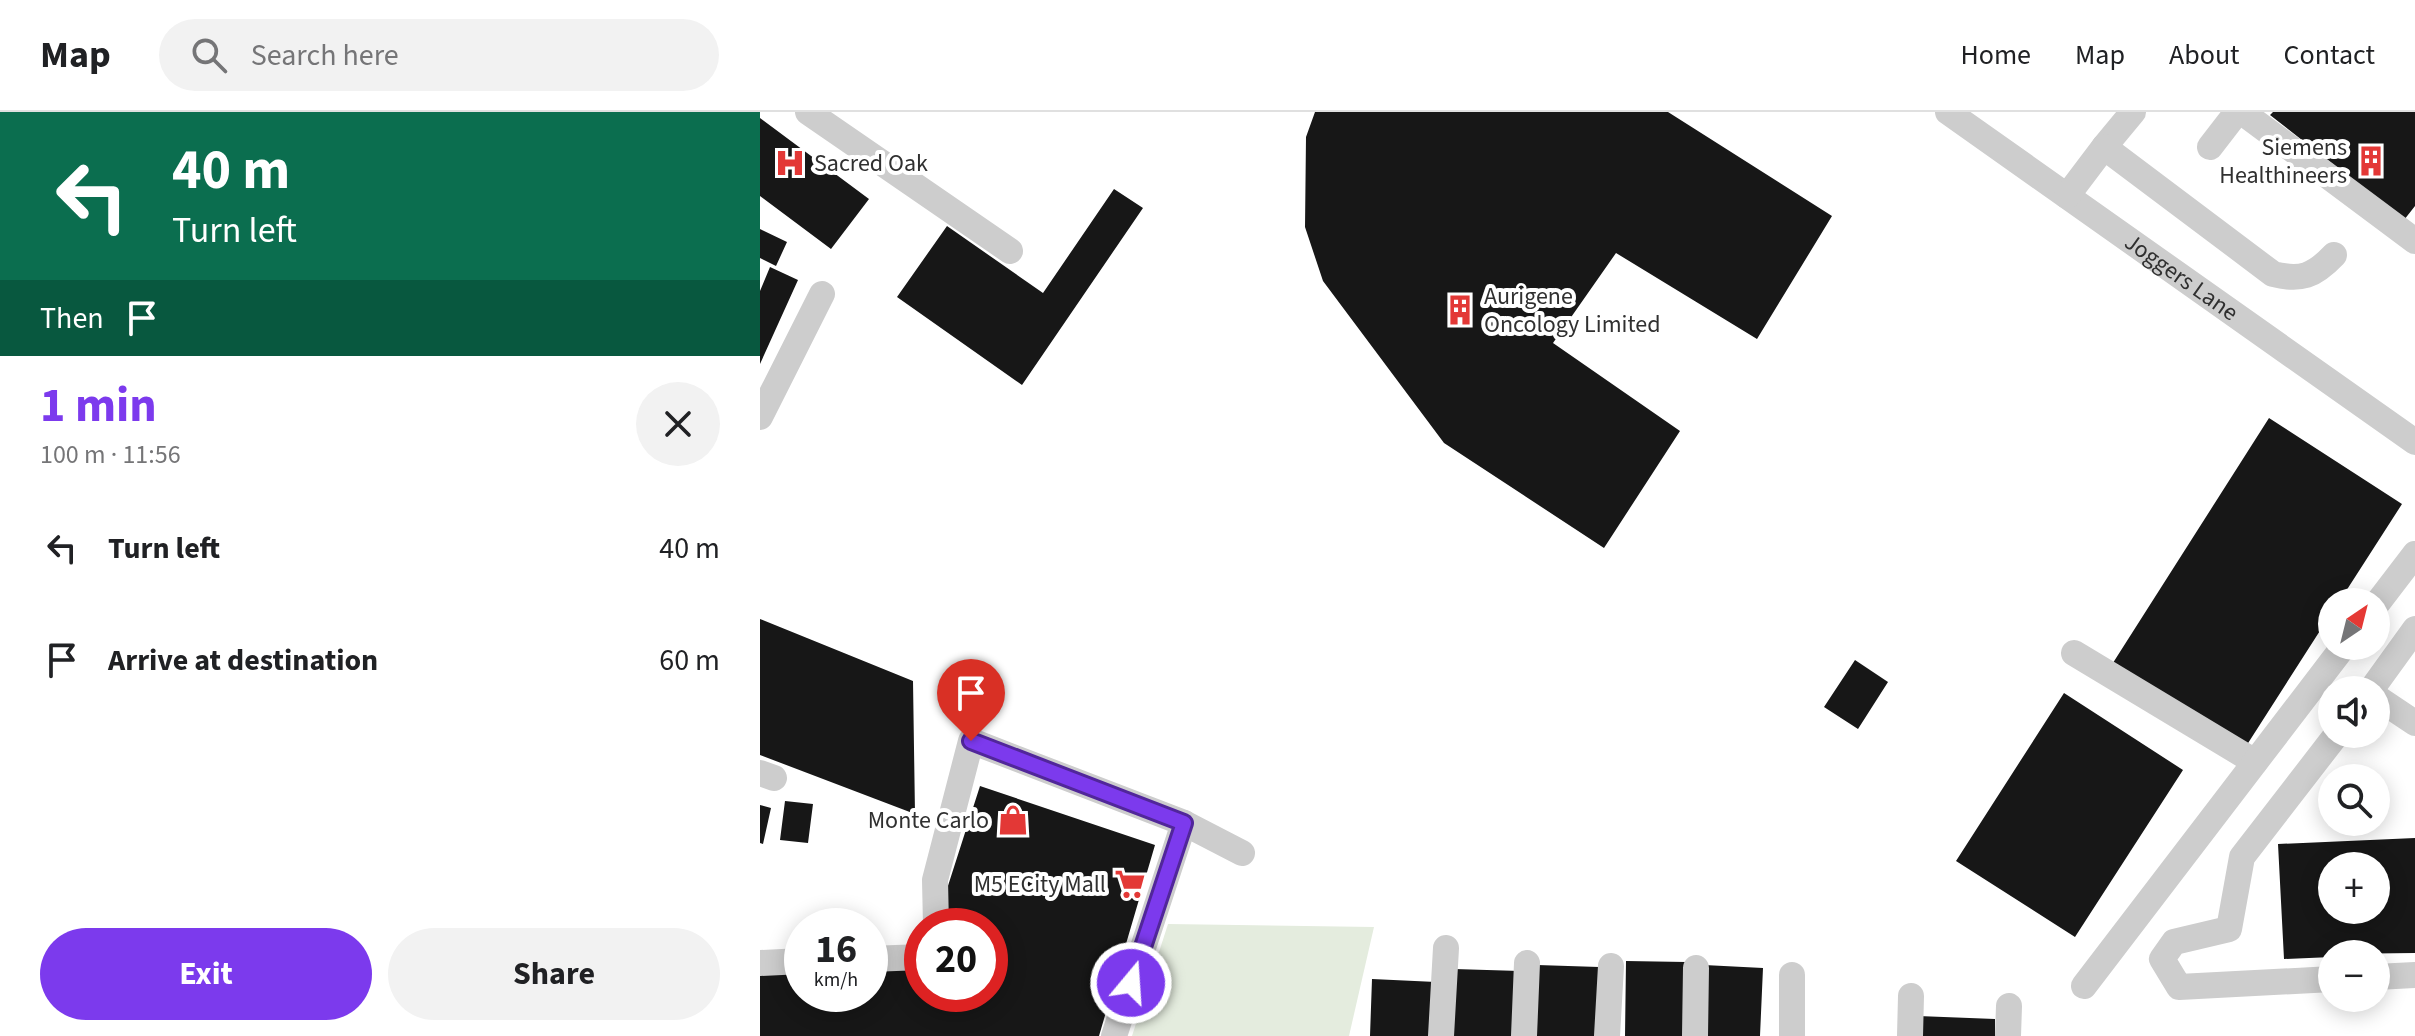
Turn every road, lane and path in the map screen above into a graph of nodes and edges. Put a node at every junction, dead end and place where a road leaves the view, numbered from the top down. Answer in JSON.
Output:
{"nodes":[{"id":1,"x":808,"y":112,"type":"edge"},
{"id":2,"x":1948,"y":112,"type":"edge"},
{"id":3,"x":2133,"y":112,"type":"edge"},
{"id":4,"x":2240,"y":112,"type":"edge"},
{"id":5,"x":2104,"y":147,"type":"junction"},
{"id":6,"x":2210,"y":147,"type":"dead end"},
{"id":7,"x":2067,"y":196,"type":"junction"},
{"id":8,"x":2415,"y":241,"type":"edge"},
{"id":9,"x":1010,"y":251,"type":"dead end"},
{"id":10,"x":2334,"y":255,"type":"dead end"},
{"id":11,"x":822,"y":294,"type":"dead end"},
{"id":12,"x":760,"y":417,"type":"edge"},
{"id":13,"x":2415,"y":442,"type":"edge"},
{"id":14,"x":2415,"y":554,"type":"edge"},
{"id":15,"x":2389,"y":588,"type":"edge"},
{"id":16,"x":2415,"y":629,"type":"edge"},
{"id":17,"x":2074,"y":653,"type":"dead end"},
{"id":18,"x":2333,"y":660,"type":"edge"},
{"id":19,"x":2381,"y":676,"type":"edge"},
{"id":20,"x":2390,"y":706,"type":"edge"},
{"id":21,"x":2415,"y":723,"type":"edge"},
{"id":22,"x":2326,"y":748,"type":"edge"},
{"id":23,"x":2255,"y":762,"type":"junction"},
{"id":24,"x":1184,"y":823,"type":"junction"},
{"id":25,"x":1242,"y":853,"type":"dead end"},
{"id":26,"x":936,"y":908,"type":"edge"},
{"id":27,"x":1446,"y":948,"type":"dead end"},
{"id":28,"x":784,"y":962,"type":"edge"},
{"id":29,"x":760,"y":963,"type":"edge"},
{"id":30,"x":1527,"y":963,"type":"dead end"},
{"id":31,"x":1611,"y":966,"type":"dead end"},
{"id":32,"x":1696,"y":968,"type":"dead end"},
{"id":33,"x":1792,"y":975,"type":"dead end"},
{"id":34,"x":2415,"y":975,"type":"edge"},
{"id":35,"x":2390,"y":976,"type":"edge"},
{"id":36,"x":2318,"y":980,"type":"edge"},
{"id":37,"x":2084,"y":986,"type":"dead end"},
{"id":38,"x":1911,"y":996,"type":"dead end"},
{"id":39,"x":2009,"y":1006,"type":"dead end"},
{"id":40,"x":1114,"y":1036,"type":"edge"},
{"id":41,"x":1441,"y":1036,"type":"edge"},
{"id":42,"x":1524,"y":1036,"type":"edge"},
{"id":43,"x":1607,"y":1036,"type":"edge"},
{"id":44,"x":1695,"y":1036,"type":"edge"},
{"id":45,"x":1792,"y":1036,"type":"edge"},
{"id":46,"x":1910,"y":1036,"type":"edge"},
{"id":47,"x":2008,"y":1036,"type":"edge"}],
"edges":[{"from":1,"to":9,"type":"street"},
{"from":2,"to":7,"type":"street","name":"Joggers Lane"},
{"from":3,"to":5,"type":"street"},
{"from":4,"to":6,"type":"street"},
{"from":4,"to":8,"type":"street"},
{"from":5,"to":7,"type":"street"},
{"from":5,"to":10,"type":"street"},
{"from":7,"to":13,"type":"street","name":"Joggers Lane"},
{"from":11,"to":12,"type":"street"},
{"from":14,"to":15,"type":"street"},
{"from":16,"to":19,"type":"street"},
{"from":17,"to":23,"type":"street"},
{"from":18,"to":23,"type":"street"},
{"from":20,"to":21,"type":"street"},
{"from":22,"to":36,"type":"street"},
{"from":23,"to":37,"type":"street"},
{"from":24,"to":25,"type":"street"},
{"from":24,"to":26,"type":"street"},
{"from":24,"to":40,"type":"street"},
{"from":27,"to":41,"type":"street"},
{"from":28,"to":29,"type":"street"},
{"from":30,"to":42,"type":"street"},
{"from":31,"to":43,"type":"street"},
{"from":32,"to":44,"type":"street"},
{"from":33,"to":45,"type":"street"},
{"from":34,"to":35,"type":"street"},
{"from":38,"to":46,"type":"street"},
{"from":39,"to":47,"type":"street"}]}
